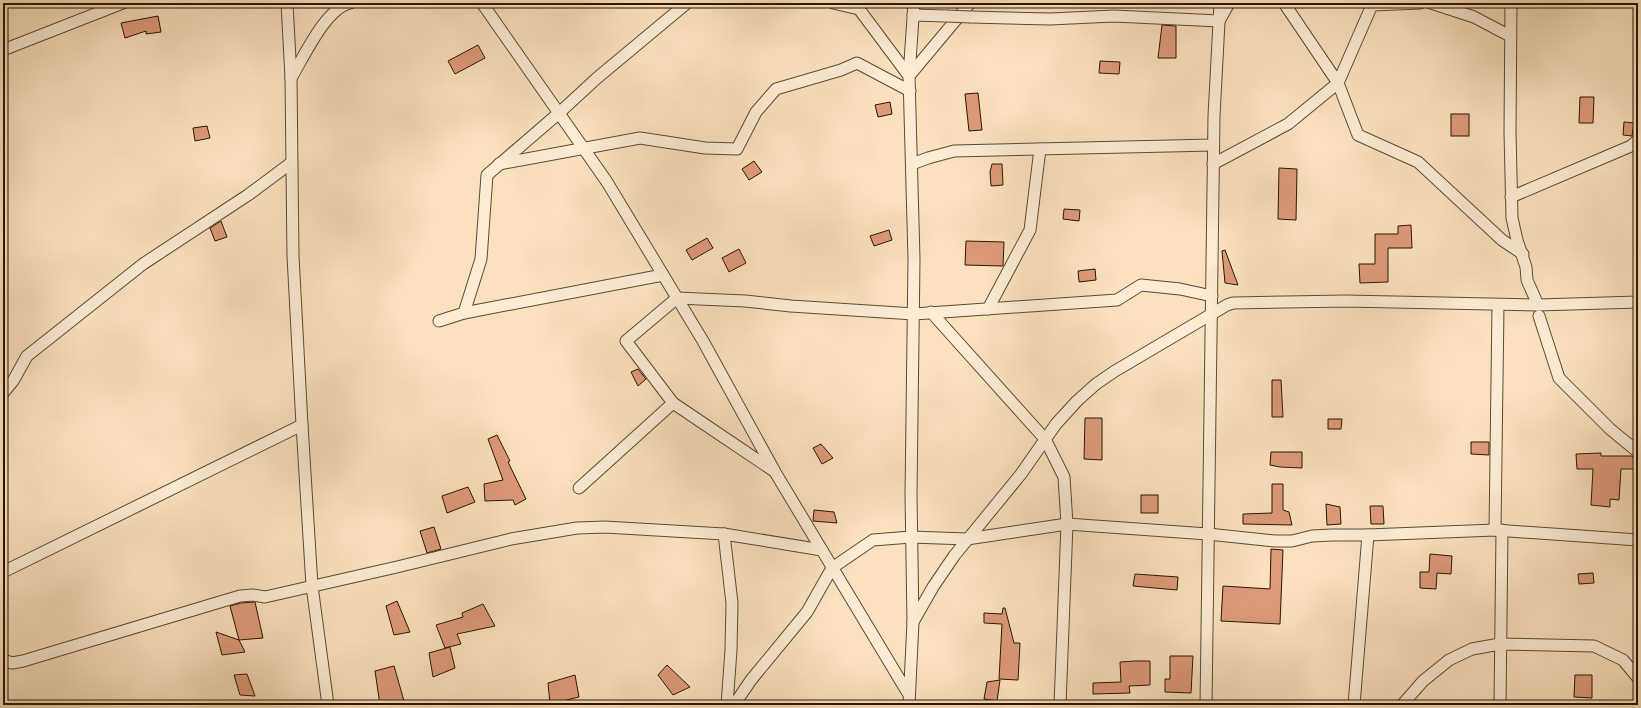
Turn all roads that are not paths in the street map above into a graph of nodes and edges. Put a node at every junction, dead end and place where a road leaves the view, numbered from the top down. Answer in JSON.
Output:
{"nodes":[{"id":1,"x":123,"y":3,"type":"edge"},
{"id":2,"x":287,"y":3,"type":"edge"},
{"id":3,"x":350,"y":3,"type":"edge"},
{"id":4,"x":482,"y":3,"type":"edge"},
{"id":5,"x":687,"y":3,"type":"edge"},
{"id":6,"x":833,"y":3,"type":"edge"},
{"id":7,"x":914,"y":3,"type":"edge"},
{"id":8,"x":970,"y":3,"type":"edge"},
{"id":9,"x":1220,"y":3,"type":"edge"},
{"id":10,"x":1229,"y":3,"type":"edge"},
{"id":11,"x":1284,"y":3,"type":"edge"},
{"id":12,"x":1420,"y":3,"type":"edge"},
{"id":13,"x":1430,"y":3,"type":"edge"},
{"id":14,"x":1510,"y":3,"type":"edge"},
{"id":15,"x":913,"y":15,"type":"junction"},
{"id":16,"x":1219,"y":21,"type":"junction"},
{"id":17,"x":1510,"y":36,"type":"junction"},
{"id":18,"x":3,"y":50,"type":"edge"},
{"id":19,"x":909,"y":76,"type":"junction"},
{"id":20,"x":291,"y":78,"type":"junction"},
{"id":21,"x":1338,"y":83,"type":"junction"},
{"id":22,"x":910,"y":91,"type":"junction"},
{"id":23,"x":559,"y":113,"type":"junction"},
{"id":24,"x":1638,"y":140,"type":"edge"},
{"id":25,"x":1213,"y":144,"type":"junction"},
{"id":26,"x":584,"y":148,"type":"junction"},
{"id":27,"x":1040,"y":149,"type":"junction"},
{"id":28,"x":291,"y":163,"type":"junction"},
{"id":29,"x":499,"y":164,"type":"junction"},
{"id":30,"x":912,"y":164,"type":"junction"},
{"id":31,"x":1213,"y":164,"type":"junction"},
{"id":32,"x":1511,"y":198,"type":"junction"},
{"id":33,"x":1523,"y":254,"type":"junction"},
{"id":34,"x":663,"y":275,"type":"junction"},
{"id":35,"x":1212,"y":296,"type":"junction"},
{"id":36,"x":677,"y":298,"type":"junction"},
{"id":37,"x":1638,"y":302,"type":"edge"},
{"id":38,"x":1498,"y":304,"type":"junction"},
{"id":39,"x":988,"y":309,"type":"junction"},
{"id":40,"x":1539,"y":311,"type":"junction"},
{"id":41,"x":931,"y":312,"type":"junction"},
{"id":42,"x":464,"y":313,"type":"junction"},
{"id":43,"x":914,"y":314,"type":"junction"},
{"id":44,"x":1212,"y":315,"type":"junction"},
{"id":45,"x":439,"y":321,"type":"dead end"},
{"id":46,"x":3,"y":393,"type":"edge"},
{"id":47,"x":673,"y":403,"type":"junction"},
{"id":48,"x":302,"y":425,"type":"junction"},
{"id":49,"x":1045,"y":439,"type":"junction"},
{"id":50,"x":1638,"y":452,"type":"edge"},
{"id":51,"x":775,"y":472,"type":"junction"},
{"id":52,"x":579,"y":488,"type":"dead end"},
{"id":53,"x":1067,"y":524,"type":"junction"},
{"id":54,"x":1498,"y":530,"type":"junction"},
{"id":55,"x":724,"y":534,"type":"junction"},
{"id":56,"x":1208,"y":534,"type":"junction"},
{"id":57,"x":1368,"y":535,"type":"junction"},
{"id":58,"x":911,"y":537,"type":"junction"},
{"id":59,"x":967,"y":539,"type":"junction"},
{"id":60,"x":1638,"y":540,"type":"edge"},
{"id":61,"x":822,"y":550,"type":"junction"},
{"id":62,"x":832,"y":568,"type":"junction"},
{"id":63,"x":3,"y":572,"type":"edge"},
{"id":64,"x":312,"y":586,"type":"junction"},
{"id":65,"x":913,"y":622,"type":"junction"},
{"id":66,"x":1500,"y":644,"type":"junction"},
{"id":67,"x":3,"y":660,"type":"edge"},
{"id":68,"x":1638,"y":678,"type":"edge"},
{"id":69,"x":909,"y":700,"type":"edge"},
{"id":70,"x":328,"y":705,"type":"edge"},
{"id":71,"x":727,"y":705,"type":"edge"},
{"id":72,"x":734,"y":705,"type":"edge"},
{"id":73,"x":1060,"y":705,"type":"edge"},
{"id":74,"x":1206,"y":705,"type":"edge"},
{"id":75,"x":1354,"y":705,"type":"edge"},
{"id":76,"x":1402,"y":705,"type":"edge"},
{"id":77,"x":1500,"y":705,"type":"edge"}],
"edges":[{"from":1,"to":18,"type":"street"},
{"from":2,"to":20,"type":"street"},
{"from":3,"to":20,"type":"street"},
{"from":4,"to":23,"type":"street"},
{"from":5,"to":23,"type":"street"},
{"from":6,"to":19,"type":"street"},
{"from":7,"to":15,"type":"street"},
{"from":8,"to":19,"type":"street"},
{"from":9,"to":16,"type":"street"},
{"from":10,"to":16,"type":"street"},
{"from":11,"to":21,"type":"street"},
{"from":12,"to":21,"type":"street"},
{"from":13,"to":17,"type":"street"},
{"from":14,"to":17,"type":"street"},
{"from":15,"to":16,"type":"street","bridge":true},
{"from":15,"to":19,"type":"street"},
{"from":16,"to":25,"type":"street"},
{"from":17,"to":32,"type":"street"},
{"from":19,"to":22,"type":"street"},
{"from":20,"to":28,"type":"street"},
{"from":21,"to":31,"type":"street"},
{"from":21,"to":33,"type":"street"},
{"from":22,"to":26,"type":"street"},
{"from":22,"to":30,"type":"street"},
{"from":23,"to":26,"type":"street"},
{"from":23,"to":29,"type":"street"},
{"from":24,"to":32,"type":"street"},
{"from":25,"to":27,"type":"street"},
{"from":25,"to":31,"type":"street"},
{"from":26,"to":29,"type":"street"},
{"from":26,"to":34,"type":"street"},
{"from":27,"to":30,"type":"street"},
{"from":27,"to":39,"type":"street"},
{"from":28,"to":46,"type":"street"},
{"from":28,"to":48,"type":"street"},
{"from":29,"to":42,"type":"street"},
{"from":30,"to":43,"type":"street"},
{"from":31,"to":35,"type":"street"},
{"from":32,"to":33,"type":"street"},
{"from":33,"to":40,"type":"street"},
{"from":34,"to":36,"type":"street"},
{"from":34,"to":42,"type":"street"},
{"from":35,"to":39,"type":"street"},
{"from":35,"to":44,"type":"street"},
{"from":36,"to":43,"type":"street"},
{"from":36,"to":47,"type":"street"},
{"from":36,"to":51,"type":"street"},
{"from":37,"to":40,"type":"street"},
{"from":38,"to":40,"type":"street"},
{"from":38,"to":44,"type":"street"},
{"from":38,"to":54,"type":"street"},
{"from":39,"to":41,"type":"street"},
{"from":40,"to":50,"type":"street"},
{"from":41,"to":43,"type":"street"},
{"from":41,"to":49,"type":"street"},
{"from":42,"to":45,"type":"street"},
{"from":43,"to":58,"type":"street"},
{"from":44,"to":49,"type":"street"},
{"from":44,"to":56,"type":"street"},
{"from":47,"to":51,"type":"street"},
{"from":47,"to":52,"type":"street"},
{"from":48,"to":63,"type":"street"},
{"from":48,"to":64,"type":"street"},
{"from":49,"to":53,"type":"street"},
{"from":49,"to":59,"type":"street"},
{"from":51,"to":61,"type":"street"},
{"from":53,"to":56,"type":"street"},
{"from":53,"to":59,"type":"street"},
{"from":53,"to":73,"type":"street"},
{"from":54,"to":57,"type":"street"},
{"from":54,"to":60,"type":"street"},
{"from":54,"to":66,"type":"street"},
{"from":55,"to":61,"type":"street"},
{"from":55,"to":64,"type":"street"},
{"from":55,"to":71,"type":"street"},
{"from":56,"to":57,"type":"street"},
{"from":56,"to":74,"type":"street"},
{"from":57,"to":75,"type":"street"},
{"from":58,"to":59,"type":"street"},
{"from":58,"to":62,"type":"street"},
{"from":58,"to":65,"type":"street"},
{"from":59,"to":65,"type":"street"},
{"from":61,"to":62,"type":"street"},
{"from":62,"to":69,"type":"street"},
{"from":62,"to":72,"type":"street"},
{"from":64,"to":67,"type":"street"},
{"from":64,"to":70,"type":"street"},
{"from":65,"to":69,"type":"street"},
{"from":66,"to":68,"type":"street"},
{"from":66,"to":76,"type":"street"},
{"from":66,"to":77,"type":"street"}]}
